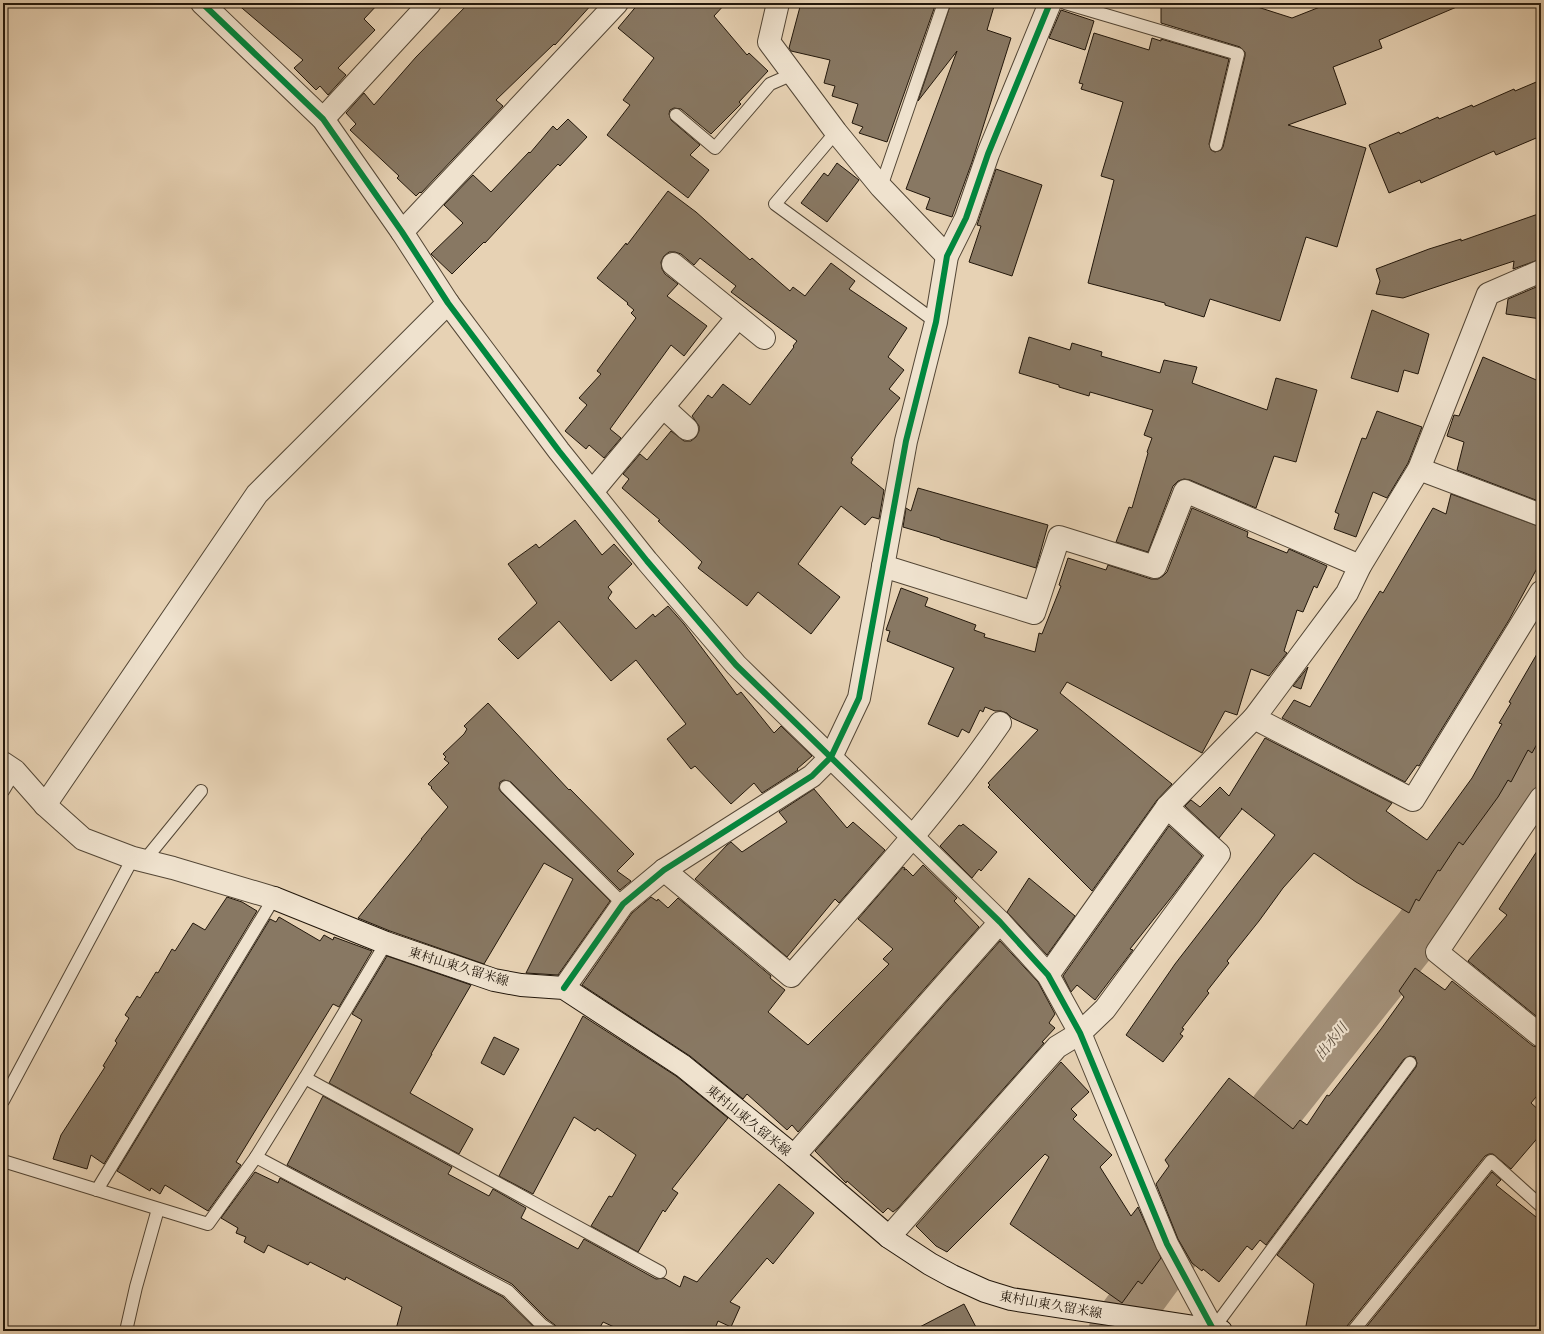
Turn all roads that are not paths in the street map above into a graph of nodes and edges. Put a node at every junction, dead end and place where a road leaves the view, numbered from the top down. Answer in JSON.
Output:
{"nodes":[{"id":1,"x":202,"y":3,"type":"edge"},
{"id":2,"x":430,"y":3,"type":"edge"},
{"id":3,"x":617,"y":3,"type":"edge"},
{"id":4,"x":778,"y":3,"type":"edge"},
{"id":5,"x":944,"y":3,"type":"edge"},
{"id":6,"x":1050,"y":3,"type":"edge"},
{"id":7,"x":1065,"y":3,"type":"edge"},
{"id":8,"x":793,"y":74,"type":"junction"},
{"id":9,"x":676,"y":115,"type":"dead end"},
{"id":10,"x":323,"y":119,"type":"junction"},
{"id":11,"x":836,"y":132,"type":"junction"},
{"id":12,"x":1216,"y":145,"type":"dead end"},
{"id":13,"x":881,"y":187,"type":"junction"},
{"id":14,"x":402,"y":232,"type":"junction"},
{"id":15,"x":947,"y":256,"type":"junction"},
{"id":16,"x":673,"y":264,"type":"dead end"},
{"id":17,"x":1541,"y":270,"type":"edge"},
{"id":18,"x":448,"y":303,"type":"junction"},
{"id":19,"x":738,"y":317,"type":"junction"},
{"id":20,"x":936,"y":322,"type":"junction"},
{"id":21,"x":764,"y":338,"type":"dead end"},
{"id":22,"x":663,"y":407,"type":"junction"},
{"id":23,"x":688,"y":429,"type":"dead end"},
{"id":24,"x":1419,"y":469,"type":"junction"},
{"id":25,"x":592,"y":492,"type":"junction"},
{"id":26,"x":1541,"y":515,"type":"edge"},
{"id":27,"x":883,"y":566,"type":"junction"},
{"id":28,"x":1360,"y":566,"type":"junction"},
{"id":29,"x":1541,"y":592,"type":"edge"},
{"id":30,"x":1254,"y":718,"type":"junction"},
{"id":31,"x":1000,"y":723,"type":"dead end"},
{"id":32,"x":831,"y":757,"type":"junction"},
{"id":33,"x":9,"y":767,"type":"edge"},
{"id":34,"x":506,"y":787,"type":"dead end"},
{"id":35,"x":3,"y":791,"type":"edge"},
{"id":36,"x":201,"y":791,"type":"dead end"},
{"id":37,"x":1541,"y":798,"type":"edge"},
{"id":38,"x":45,"y":805,"type":"junction"},
{"id":39,"x":1167,"y":807,"type":"junction"},
{"id":40,"x":913,"y":838,"type":"junction"},
{"id":41,"x":138,"y":859,"type":"junction"},
{"id":42,"x":664,"y":870,"type":"junction"},
{"id":43,"x":274,"y":898,"type":"junction"},
{"id":44,"x":623,"y":904,"type":"junction"},
{"id":45,"x":1000,"y":922,"type":"junction"},
{"id":46,"x":386,"y":943,"type":"junction"},
{"id":47,"x":1048,"y":974,"type":"junction"},
{"id":48,"x":564,"y":988,"type":"junction"},
{"id":49,"x":1080,"y":1033,"type":"junction"},
{"id":50,"x":1541,"y":1036,"type":"edge"},
{"id":51,"x":1410,"y":1063,"type":"dead end"},
{"id":52,"x":305,"y":1078,"type":"junction"},
{"id":53,"x":3,"y":1101,"type":"edge"},
{"id":54,"x":794,"y":1156,"type":"junction"},
{"id":55,"x":256,"y":1157,"type":"junction"},
{"id":56,"x":3,"y":1161,"type":"edge"},
{"id":57,"x":97,"y":1190,"type":"junction"},
{"id":58,"x":1541,"y":1206,"type":"edge"},
{"id":59,"x":158,"y":1209,"type":"junction"},
{"id":60,"x":889,"y":1237,"type":"junction"},
{"id":61,"x":660,"y":1272,"type":"dead end"},
{"id":62,"x":1216,"y":1330,"type":"edge"},
{"id":63,"x":126,"y":1331,"type":"edge"},
{"id":64,"x":551,"y":1331,"type":"edge"},
{"id":65,"x":1353,"y":1331,"type":"edge"}],
"edges":[{"from":1,"to":10,"type":"street"},
{"from":2,"to":10,"type":"street"},
{"from":3,"to":14,"type":"street"},
{"from":4,"to":8,"type":"street"},
{"from":5,"to":13,"type":"lane"},
{"from":6,"to":15,"type":"street"},
{"from":7,"to":12,"type":"lane"},
{"from":8,"to":9,"type":"lane"},
{"from":8,"to":11,"type":"street"},
{"from":10,"to":14,"type":"street"},
{"from":11,"to":13,"type":"street"},
{"from":11,"to":20,"type":"lane"},
{"from":13,"to":15,"type":"street"},
{"from":14,"to":18,"type":"street"},
{"from":15,"to":20,"type":"street"},
{"from":16,"to":19,"type":"street"},
{"from":17,"to":24,"type":"street"},
{"from":18,"to":25,"type":"street"},
{"from":18,"to":38,"type":"street"},
{"from":19,"to":21,"type":"street"},
{"from":19,"to":22,"type":"street"},
{"from":20,"to":27,"type":"street"},
{"from":22,"to":23,"type":"street"},
{"from":22,"to":25,"type":"street"},
{"from":24,"to":26,"type":"street"},
{"from":24,"to":28,"type":"street"},
{"from":25,"to":32,"type":"street"},
{"from":27,"to":28,"type":"street"},
{"from":27,"to":32,"type":"street"},
{"from":28,"to":30,"type":"street"},
{"from":29,"to":30,"type":"street"},
{"from":30,"to":39,"type":"street"},
{"from":31,"to":40,"type":"street"},
{"from":32,"to":40,"type":"street"},
{"from":32,"to":42,"type":"street"},
{"from":33,"to":35,"type":"lane"},
{"from":33,"to":38,"type":"street","name":"東村山東久留米線"},
{"from":34,"to":44,"type":"lane"},
{"from":36,"to":41,"type":"lane"},
{"from":37,"to":50,"type":"street"},
{"from":38,"to":41,"type":"street","name":"東村山東久留米線"},
{"from":39,"to":47,"type":"street"},
{"from":39,"to":49,"type":"street"},
{"from":40,"to":42,"type":"street"},
{"from":40,"to":45,"type":"street"},
{"from":41,"to":43,"type":"street","name":"東村山東久留米線"},
{"from":41,"to":53,"type":"lane"},
{"from":42,"to":44,"type":"street"},
{"from":43,"to":46,"type":"street","name":"東村山東久留米線"},
{"from":43,"to":57,"type":"lane"},
{"from":44,"to":48,"type":"street"},
{"from":45,"to":47,"type":"street"},
{"from":45,"to":54,"type":"street"},
{"from":46,"to":48,"type":"street","name":"東村山東久留米線"},
{"from":46,"to":52,"type":"lane"},
{"from":47,"to":49,"type":"street"},
{"from":48,"to":54,"type":"street","name":"東村山東久留米線"},
{"from":49,"to":60,"type":"street"},
{"from":49,"to":62,"type":"street"},
{"from":51,"to":62,"type":"lane"},
{"from":52,"to":55,"type":"lane"},
{"from":52,"to":61,"type":"lane"},
{"from":54,"to":60,"type":"street","name":"東村山東久留米線"},
{"from":55,"to":59,"type":"lane"},
{"from":55,"to":64,"type":"lane"},
{"from":56,"to":57,"type":"lane"},
{"from":57,"to":59,"type":"lane"},
{"from":58,"to":65,"type":"lane"},
{"from":59,"to":63,"type":"lane"},
{"from":60,"to":62,"type":"street","name":"東村山東久留米線"}]}
